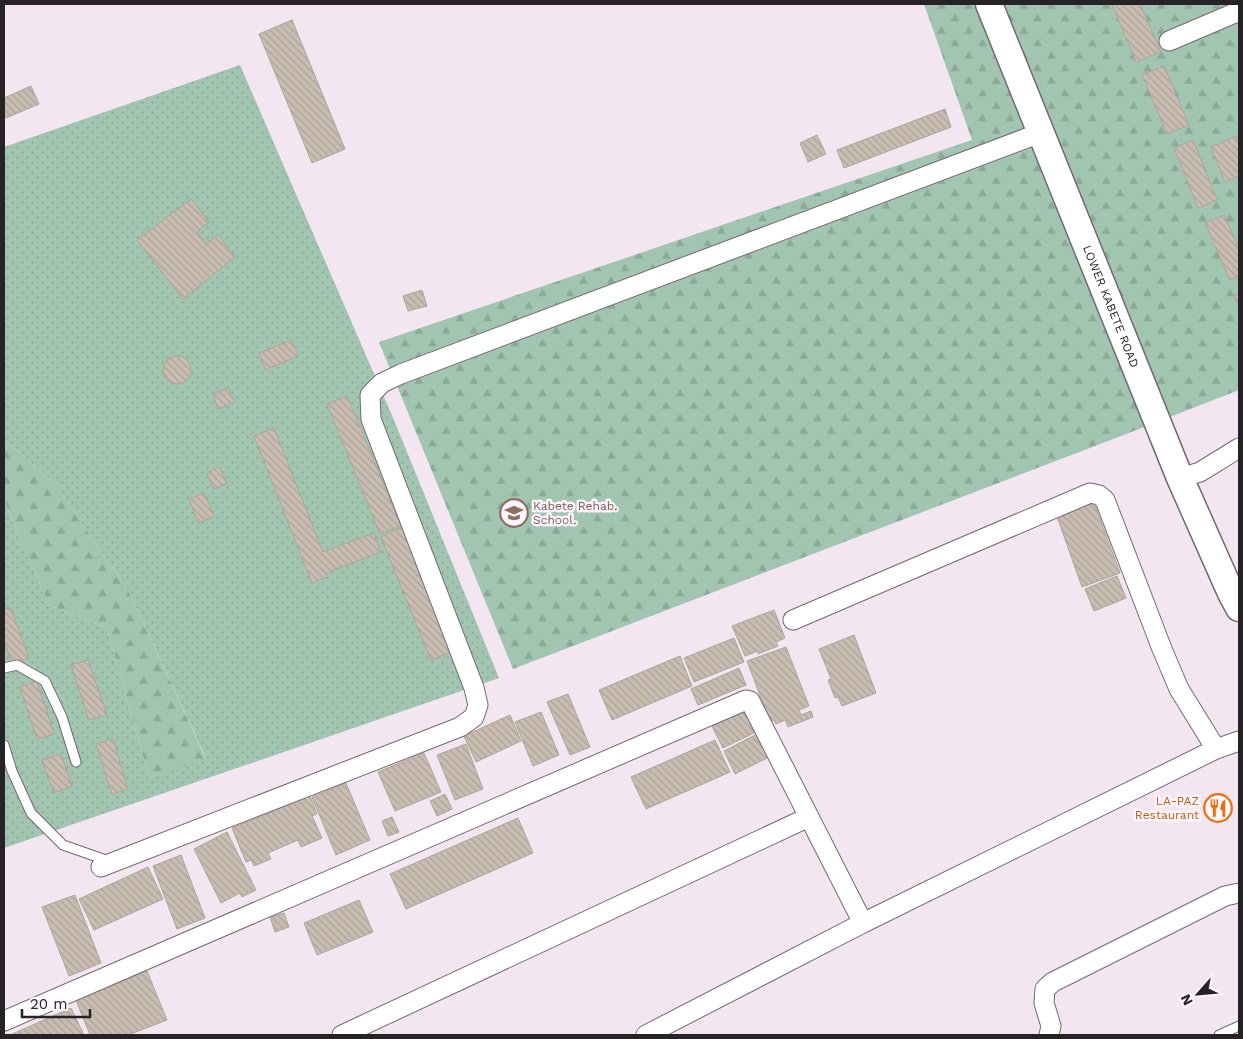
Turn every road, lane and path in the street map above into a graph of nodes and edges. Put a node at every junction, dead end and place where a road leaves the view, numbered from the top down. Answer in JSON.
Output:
{"nodes":[{"id":1,"x":989,"y":4,"type":"edge"},
{"id":2,"x":1239,"y":4,"type":"edge"},
{"id":3,"x":1169,"y":41,"type":"dead end"},
{"id":4,"x":1040,"y":133,"type":"junction"},
{"id":5,"x":1239,"y":448,"type":"edge"},
{"id":6,"x":1180,"y":478,"type":"junction"},
{"id":7,"x":1237,"y":597,"type":"edge"},
{"id":8,"x":793,"y":620,"type":"dead end"},
{"id":9,"x":4,"y":668,"type":"edge"},
{"id":10,"x":1239,"y":741,"type":"edge"},
{"id":11,"x":4,"y":745,"type":"edge"},
{"id":12,"x":1216,"y":749,"type":"junction"},
{"id":13,"x":76,"y":762,"type":"dead end"},
{"id":14,"x":809,"y":817,"type":"junction"},
{"id":15,"x":107,"y":864,"type":"joint"},
{"id":16,"x":1239,"y":893,"type":"edge"},
{"id":17,"x":863,"y":923,"type":"junction"},
{"id":18,"x":4,"y":1021,"type":"edge"},
{"id":19,"x":1239,"y":1026,"type":"edge"},
{"id":20,"x":342,"y":1035,"type":"edge"},
{"id":21,"x":646,"y":1035,"type":"edge"},
{"id":22,"x":1049,"y":1035,"type":"edge"},
{"id":23,"x":1219,"y":1035,"type":"edge"}],
"edges":[{"from":1,"to":4,"type":"main road","name":"LOWER KABETE ROAD"},
{"from":2,"to":3,"type":"street"},
{"from":4,"to":6,"type":"main road","name":"LOWER KABETE ROAD"},
{"from":4,"to":15,"type":"street"},
{"from":5,"to":6,"type":"street"},
{"from":6,"to":7,"type":"main road","name":"LOWER KABETE ROAD"},
{"from":8,"to":12,"type":"street"},
{"from":9,"to":13,"type":"lane"},
{"from":10,"to":12,"type":"street"},
{"from":11,"to":15,"type":"lane"},
{"from":12,"to":17,"type":"street"},
{"from":14,"to":17,"type":"street"},
{"from":14,"to":18,"type":"street"},
{"from":14,"to":20,"type":"street"},
{"from":16,"to":22,"type":"street"},
{"from":17,"to":21,"type":"street"},
{"from":19,"to":23,"type":"lane"}]}
